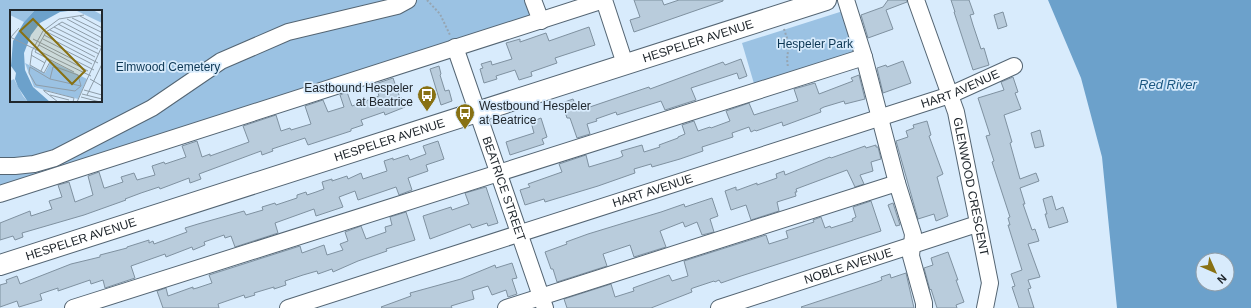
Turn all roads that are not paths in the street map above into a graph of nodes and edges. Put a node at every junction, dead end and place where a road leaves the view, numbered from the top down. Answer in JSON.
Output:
{"nodes":[{"id":1,"x":408,"y":0,"type":"edge"},
{"id":2,"x":533,"y":0,"type":"edge"},
{"id":3,"x":604,"y":0,"type":"edge"},
{"id":4,"x":826,"y":0,"type":"edge"},
{"id":5,"x":846,"y":0,"type":"edge"},
{"id":6,"x":916,"y":0,"type":"edge"},
{"id":7,"x":541,"y":21,"type":"junction"},
{"id":8,"x":455,"y":48,"type":"junction"},
{"id":9,"x":864,"y":57,"type":"junction"},
{"id":10,"x":626,"y":64,"type":"junction"},
{"id":11,"x":1014,"y":66,"type":"dead end"},
{"id":12,"x":950,"y":94,"type":"junction"},
{"id":13,"x":477,"y":112,"type":"junction"},
{"id":14,"x":879,"y":117,"type":"junction"},
{"id":15,"x":0,"y":166,"type":"edge"},
{"id":16,"x":497,"y":172,"type":"junction"},
{"id":17,"x":896,"y":183,"type":"junction"},
{"id":18,"x":0,"y":194,"type":"edge"},
{"id":19,"x":977,"y":224,"type":"junction"},
{"id":20,"x":518,"y":234,"type":"junction"},
{"id":21,"x":912,"y":246,"type":"junction"},
{"id":22,"x":0,"y":265,"type":"edge"},
{"id":23,"x":543,"y":302,"type":"edge"},
{"id":24,"x":73,"y":308,"type":"edge"},
{"id":25,"x":288,"y":308,"type":"edge"},
{"id":26,"x":506,"y":308,"type":"edge"},
{"id":27,"x":719,"y":308,"type":"edge"},
{"id":28,"x":924,"y":308,"type":"edge"},
{"id":29,"x":986,"y":308,"type":"edge"}],
"edges":[{"from":1,"to":15,"type":"street"},
{"from":2,"to":7,"type":"street"},
{"from":3,"to":7,"type":"street"},
{"from":3,"to":10,"type":"street"},
{"from":4,"to":10,"type":"main road","name":"HESPELER AVENUE"},
{"from":5,"to":9,"type":"street"},
{"from":6,"to":12,"type":"street","name":"GLENWOOD CRESCENT"},
{"from":7,"to":8,"type":"street"},
{"from":8,"to":13,"type":"street","name":"BEATRICE STREET"},
{"from":8,"to":18,"type":"street"},
{"from":9,"to":14,"type":"street"},
{"from":9,"to":16,"type":"street"},
{"from":10,"to":13,"type":"main road","name":"HESPELER AVENUE"},
{"from":11,"to":12,"type":"street","name":"HART AVENUE"},
{"from":12,"to":14,"type":"street","name":"HART AVENUE"},
{"from":12,"to":19,"type":"street","name":"GLENWOOD CRESCENT"},
{"from":13,"to":16,"type":"street","name":"BEATRICE STREET"},
{"from":13,"to":22,"type":"main road","name":"HESPELER AVENUE"},
{"from":14,"to":17,"type":"street"},
{"from":14,"to":20,"type":"street","name":"HART AVENUE"},
{"from":16,"to":20,"type":"street","name":"BEATRICE STREET"},
{"from":16,"to":24,"type":"street"},
{"from":17,"to":21,"type":"street"},
{"from":17,"to":23,"type":"street"},
{"from":19,"to":21,"type":"street","name":"NOBLE AVENUE"},
{"from":19,"to":29,"type":"street","name":"GLENWOOD CRESCENT"},
{"from":20,"to":23,"type":"street","name":"BEATRICE STREET"},
{"from":20,"to":25,"type":"street","name":"HART AVENUE"},
{"from":21,"to":27,"type":"street","name":"NOBLE AVENUE"},
{"from":21,"to":28,"type":"street"},
{"from":23,"to":26,"type":"street"}]}
